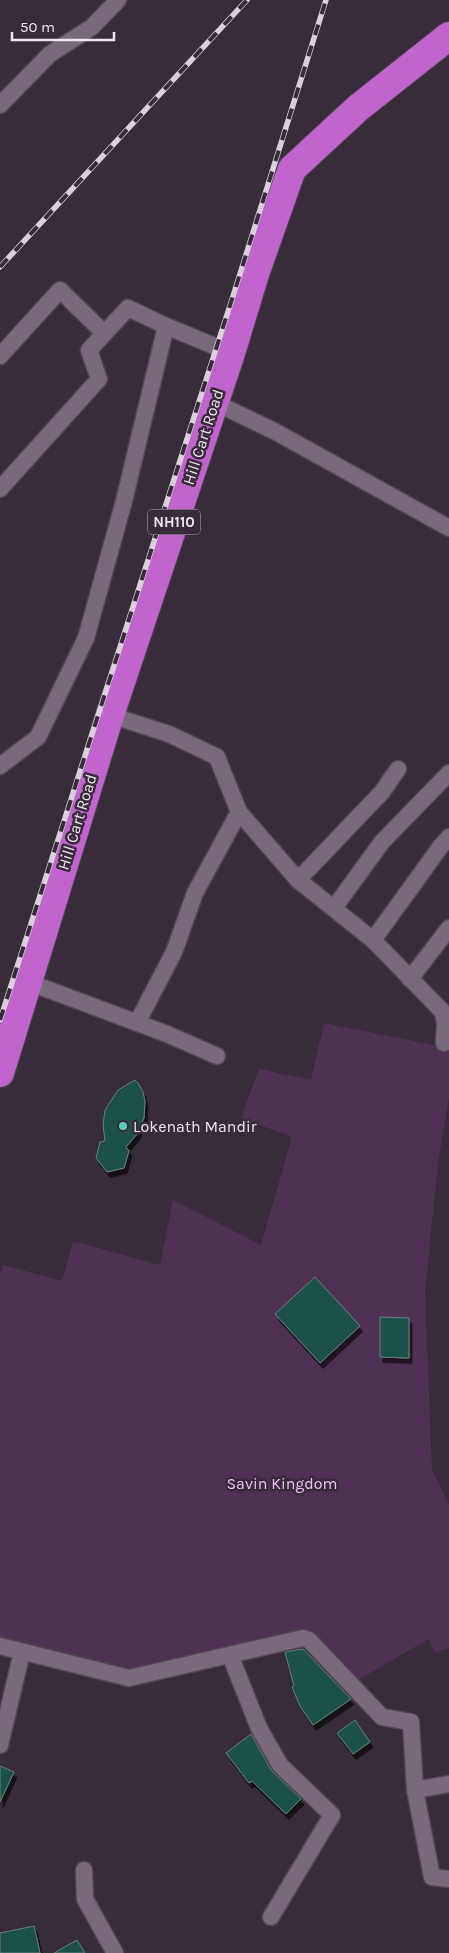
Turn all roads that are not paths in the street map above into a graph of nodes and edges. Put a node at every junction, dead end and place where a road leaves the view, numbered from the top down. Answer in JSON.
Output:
{"nodes":[{"id":1,"x":118,"y":0,"type":"edge"},
{"id":2,"x":449,"y":36,"type":"edge"},
{"id":3,"x":0,"y":105,"type":"edge"},
{"id":4,"x":166,"y":326,"type":"junction"},
{"id":5,"x":104,"y":334,"type":"junction"},
{"id":6,"x":230,"y":353,"type":"junction"},
{"id":7,"x":0,"y":356,"type":"edge"},
{"id":8,"x":214,"y":402,"type":"junction"},
{"id":9,"x":0,"y":489,"type":"edge"},
{"id":10,"x":449,"y":528,"type":"edge"},
{"id":11,"x":110,"y":714,"type":"junction"},
{"id":12,"x":0,"y":766,"type":"edge"},
{"id":13,"x":398,"y":769,"type":"dead end"},
{"id":14,"x":449,"y":773,"type":"edge"},
{"id":15,"x":239,"y":812,"type":"junction"},
{"id":16,"x":449,"y":837,"type":"edge"},
{"id":17,"x":298,"y":880,"type":"junction"},
{"id":18,"x":334,"y":908,"type":"junction"},
{"id":19,"x":449,"y":928,"type":"edge"},
{"id":20,"x":373,"y":940,"type":"junction"},
{"id":21,"x":410,"y":978,"type":"junction"},
{"id":22,"x":28,"y":982,"type":"junction"},
{"id":23,"x":137,"y":1023,"type":"junction"},
{"id":24,"x":444,"y":1042,"type":"dead end"},
{"id":25,"x":217,"y":1056,"type":"dead end"},
{"id":26,"x":0,"y":1073,"type":"edge"},
{"id":27,"x":0,"y":1646,"type":"edge"},
{"id":28,"x":22,"y":1652,"type":"junction"},
{"id":29,"x":230,"y":1655,"type":"junction"},
{"id":30,"x":0,"y":1745,"type":"edge"},
{"id":31,"x":449,"y":1784,"type":"edge"},
{"id":32,"x":415,"y":1790,"type":"junction"},
{"id":33,"x":84,"y":1870,"type":"dead end"},
{"id":34,"x":449,"y":1879,"type":"edge"},
{"id":35,"x":271,"y":1917,"type":"dead end"},
{"id":36,"x":114,"y":1953,"type":"edge"}],
"edges":[{"from":1,"to":3,"type":"street"},
{"from":2,"to":6,"type":"highway","name":"Hill Cart Road","number":"NH110"},
{"from":4,"to":5,"type":"street"},
{"from":4,"to":6,"type":"street"},
{"from":4,"to":12,"type":"street"},
{"from":5,"to":7,"type":"street"},
{"from":5,"to":9,"type":"street"},
{"from":6,"to":8,"type":"highway","name":"Hill Cart Road","number":"NH110"},
{"from":8,"to":10,"type":"street"},
{"from":8,"to":11,"type":"highway","name":"Hill Cart Road","number":"NH110"},
{"from":11,"to":15,"type":"street"},
{"from":11,"to":22,"type":"highway","name":"Hill Cart Road","number":"NH110"},
{"from":13,"to":17,"type":"street"},
{"from":14,"to":18,"type":"street"},
{"from":15,"to":17,"type":"street"},
{"from":15,"to":23,"type":"street"},
{"from":16,"to":20,"type":"street"},
{"from":17,"to":18,"type":"street"},
{"from":18,"to":20,"type":"street"},
{"from":19,"to":21,"type":"street"},
{"from":20,"to":21,"type":"street"},
{"from":21,"to":24,"type":"street"},
{"from":22,"to":23,"type":"street"},
{"from":22,"to":26,"type":"highway","name":"Hill Cart Road","number":"NH110"},
{"from":23,"to":25,"type":"street"},
{"from":27,"to":28,"type":"street"},
{"from":28,"to":29,"type":"street"},
{"from":28,"to":30,"type":"street"},
{"from":29,"to":32,"type":"street"},
{"from":29,"to":35,"type":"street"},
{"from":31,"to":32,"type":"street"},
{"from":32,"to":34,"type":"street"},
{"from":33,"to":36,"type":"street"}]}
